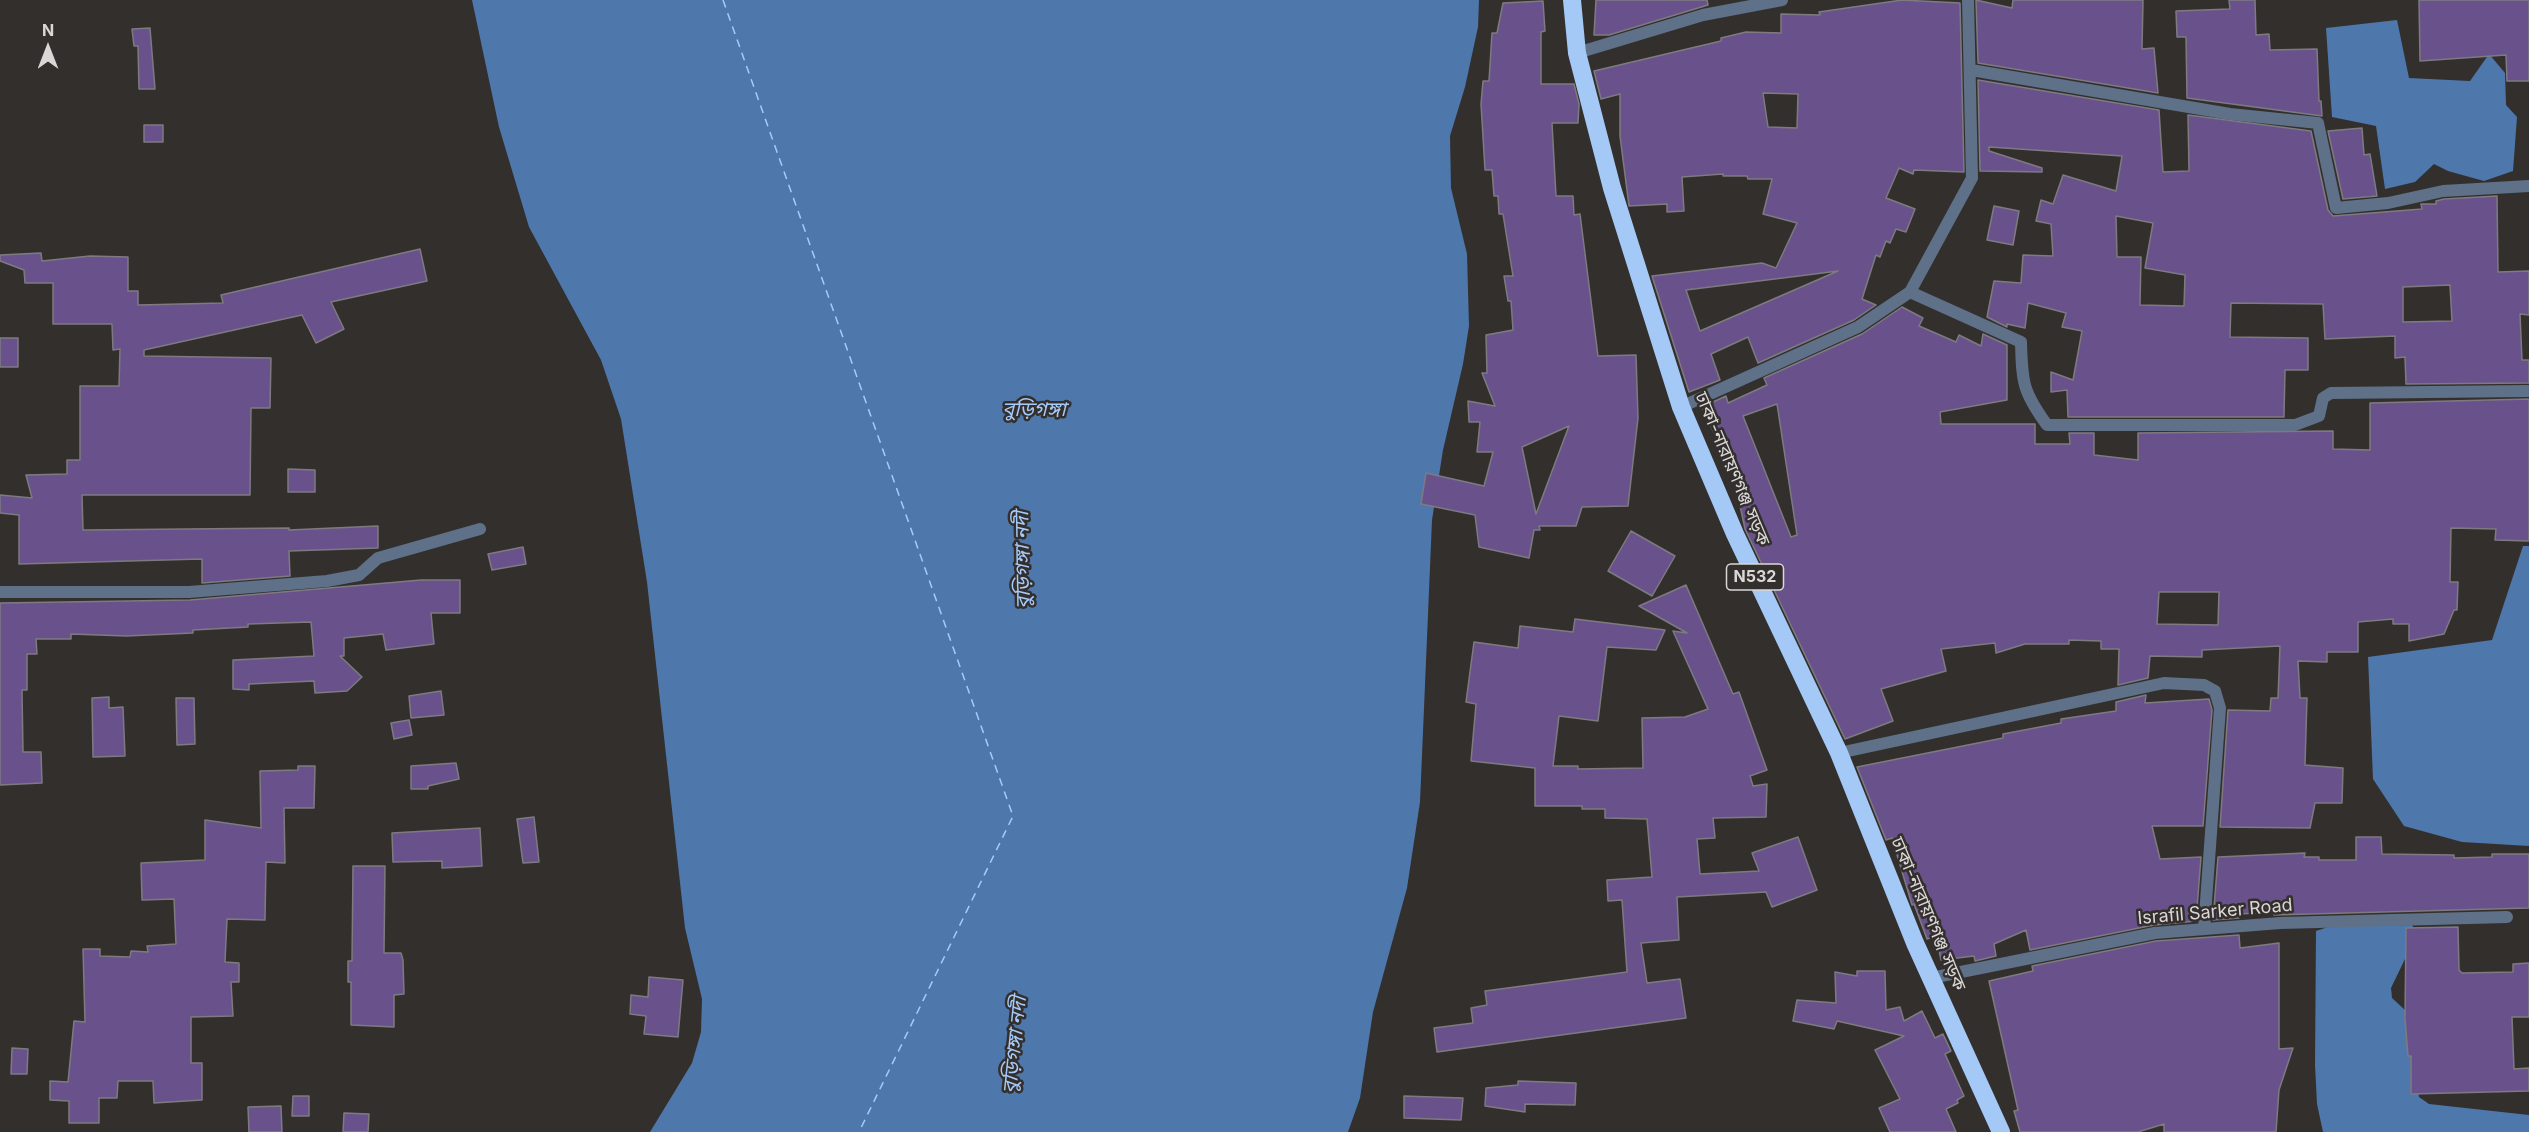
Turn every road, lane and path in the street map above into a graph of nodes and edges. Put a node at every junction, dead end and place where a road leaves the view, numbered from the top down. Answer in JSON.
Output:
{"nodes":[{"id":1,"x":1572,"y":0,"type":"edge"},
{"id":2,"x":1782,"y":0,"type":"edge"},
{"id":3,"x":1968,"y":0,"type":"edge"},
{"id":4,"x":1577,"y":53,"type":"junction"},
{"id":5,"x":1971,"y":70,"type":"junction"},
{"id":6,"x":2529,"y":186,"type":"edge"},
{"id":7,"x":1910,"y":292,"type":"junction"},
{"id":8,"x":2529,"y":391,"type":"edge"},
{"id":9,"x":1682,"y":406,"type":"junction"},
{"id":10,"x":480,"y":529,"type":"dead end"},
{"id":11,"x":0,"y":592,"type":"edge"},
{"id":12,"x":1839,"y":753,"type":"junction"},
{"id":13,"x":2507,"y":918,"type":"dead end"},
{"id":14,"x":2204,"y":929,"type":"junction"},
{"id":15,"x":1930,"y":978,"type":"junction"},
{"id":16,"x":2001,"y":1132,"type":"edge"}],
"edges":[{"from":1,"to":4,"type":"highway","name":"ঢাকা-নারায়ণগঞ্জ সড়ক","number":"N532"},
{"from":2,"to":4,"type":"street"},
{"from":3,"to":5,"type":"street"},
{"from":4,"to":9,"type":"highway","name":"ঢাকা-নারায়ণগঞ্জ সড়ক","number":"N532"},
{"from":5,"to":6,"type":"street"},
{"from":5,"to":7,"type":"street"},
{"from":7,"to":8,"type":"street"},
{"from":7,"to":9,"type":"street"},
{"from":9,"to":12,"type":"highway","name":"ঢাকা-নারায়ণগঞ্জ সড়ক","number":"N532"},
{"from":10,"to":11,"type":"street"},
{"from":12,"to":14,"type":"street"},
{"from":12,"to":15,"type":"highway","name":"ঢাকা-নারায়ণগঞ্জ সড়ক","number":"N532"},
{"from":13,"to":14,"type":"street","name":"Israfil Sarker Road"},
{"from":14,"to":15,"type":"street","name":"Israfil Sarker Road"},
{"from":15,"to":16,"type":"highway","name":"ঢাকা-নারায়ণগঞ্জ সড়ক","number":"N532"}]}
